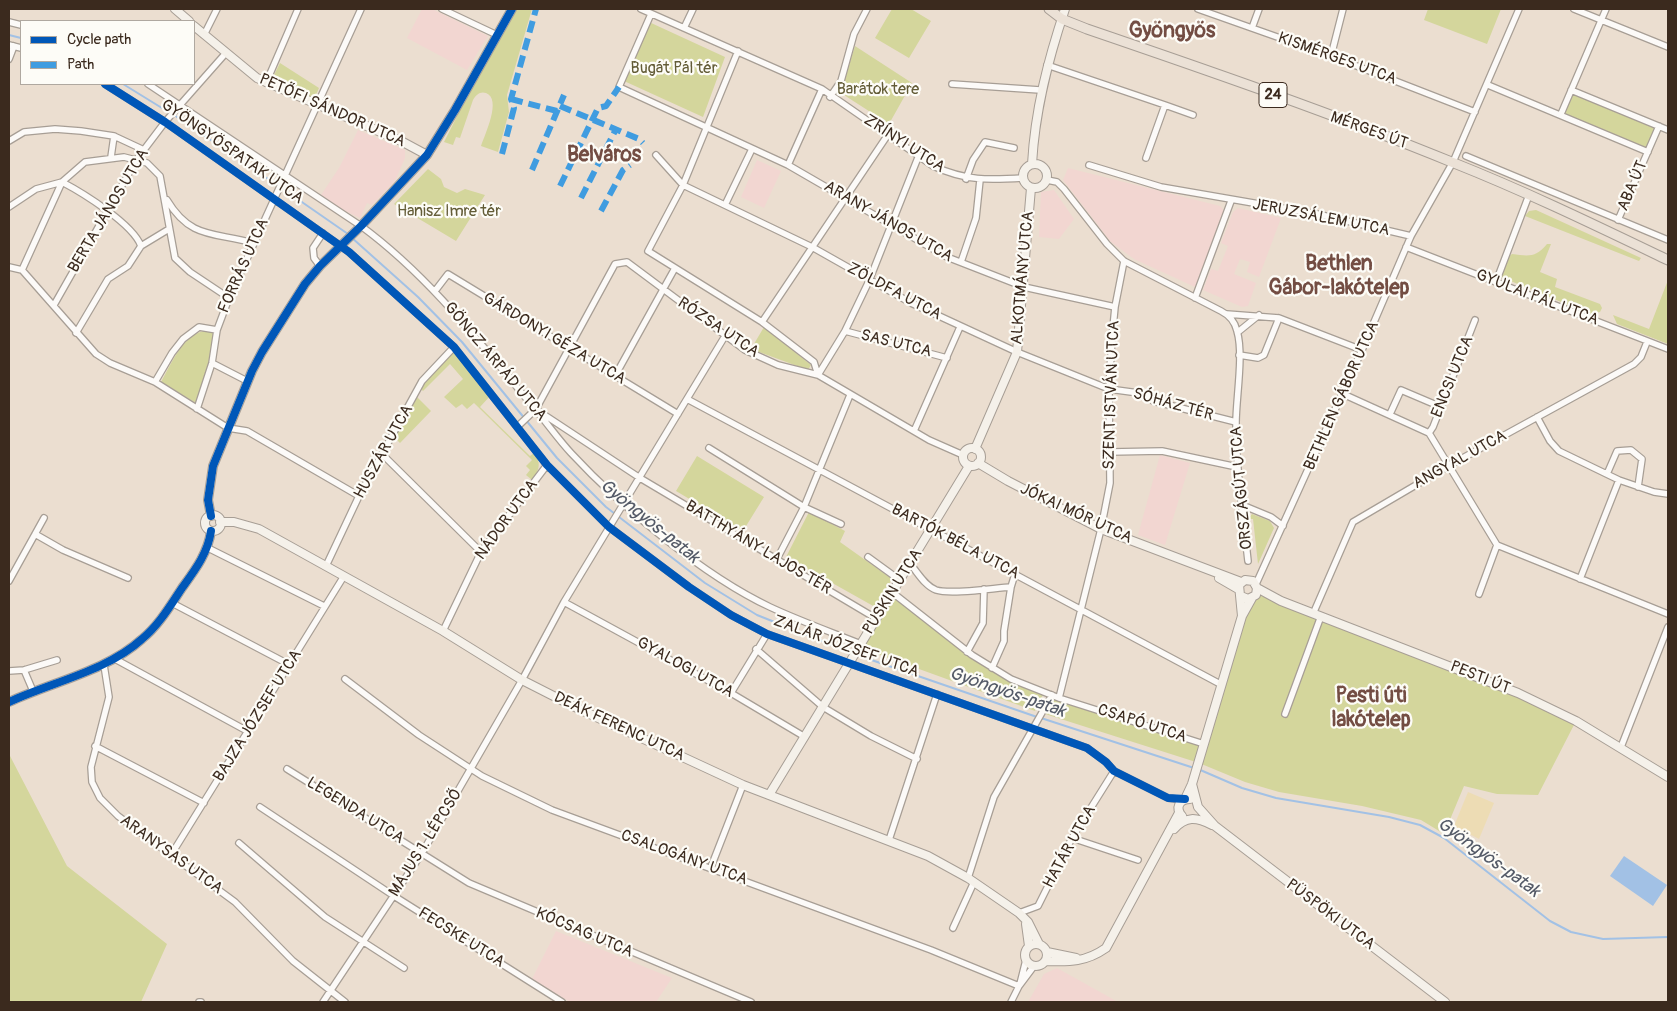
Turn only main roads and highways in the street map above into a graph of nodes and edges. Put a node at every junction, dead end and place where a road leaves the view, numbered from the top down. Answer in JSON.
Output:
{"nodes":[{"id":1,"x":1049,"y":9,"type":"edge"},
{"id":2,"x":1668,"y":260,"type":"edge"}],
"edges":[{"from":1,"to":2,"type":"main road","name":"MÉRGES ÚT","number":"24"}]}
